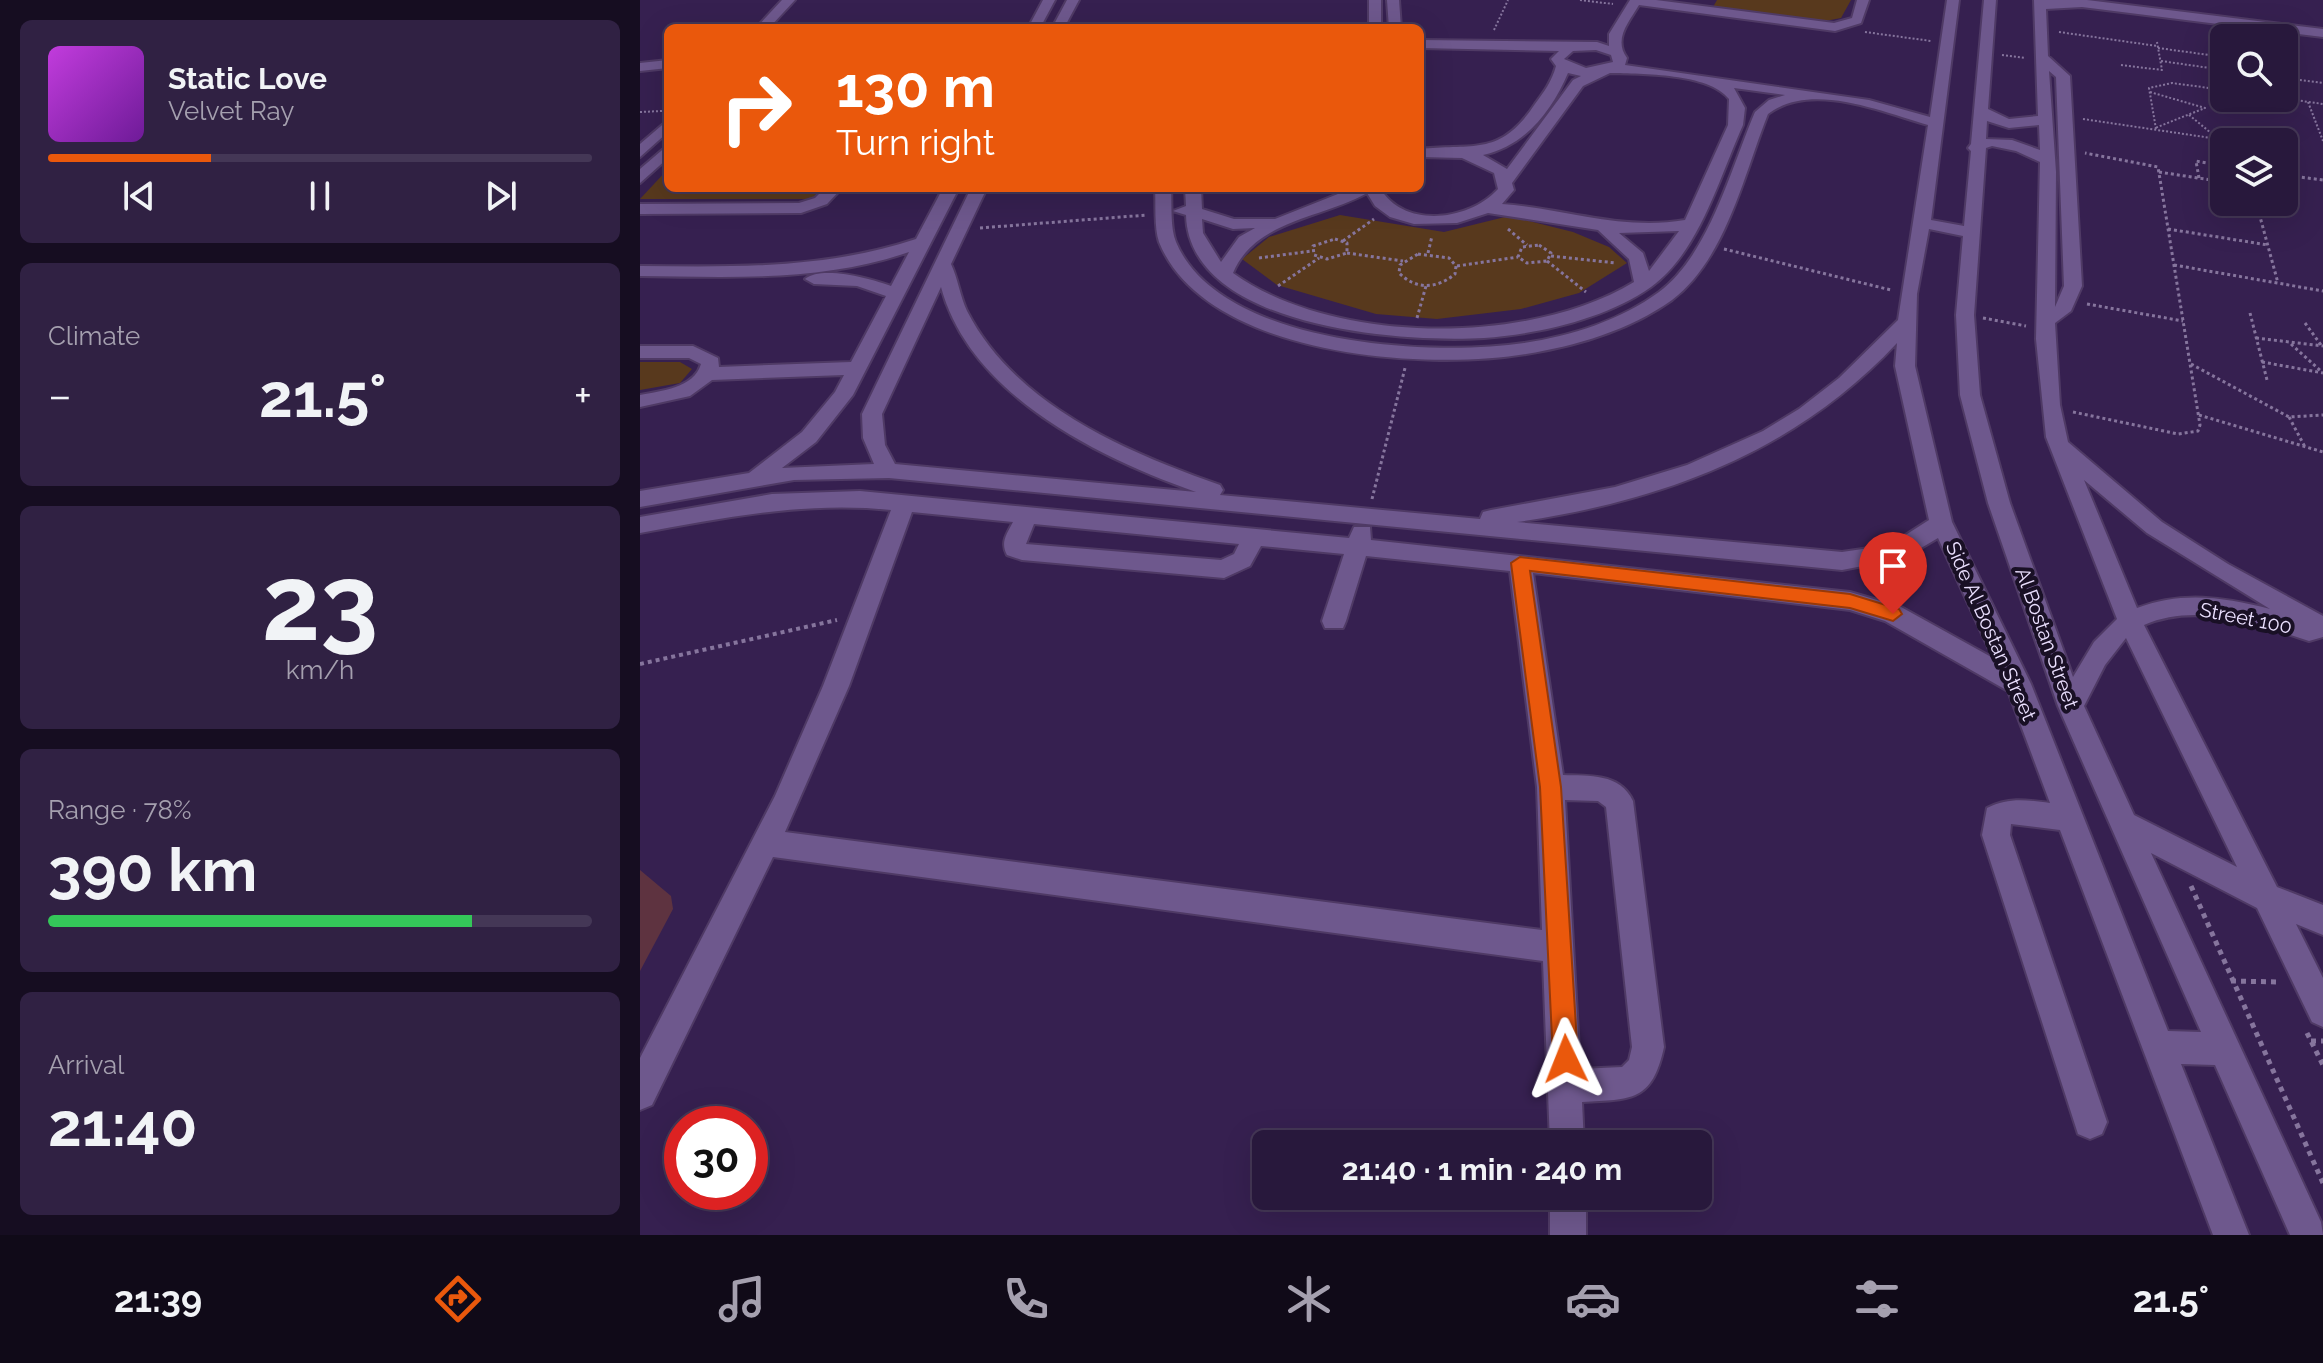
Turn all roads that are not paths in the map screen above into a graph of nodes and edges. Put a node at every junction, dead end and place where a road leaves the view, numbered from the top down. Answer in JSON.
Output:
{"nodes":[{"id":1,"x":1375,"y":0,"type":"edge"},
{"id":2,"x":1393,"y":0,"type":"edge"},
{"id":3,"x":1863,"y":0,"type":"edge"},
{"id":4,"x":1953,"y":0,"type":"edge"},
{"id":5,"x":1990,"y":0,"type":"edge"},
{"id":6,"x":2105,"y":0,"type":"edge"},
{"id":7,"x":1628,"y":2,"type":"edge"},
{"id":8,"x":2040,"y":3,"type":"edge"},
{"id":9,"x":793,"y":6,"type":"edge"},
{"id":10,"x":1046,"y":6,"type":"edge"},
{"id":11,"x":1070,"y":6,"type":"edge"},
{"id":12,"x":766,"y":24,"type":"edge"},
{"id":13,"x":784,"y":24,"type":"edge"},
{"id":14,"x":1036,"y":24,"type":"edge"},
{"id":15,"x":1060,"y":24,"type":"edge"},
{"id":16,"x":1375,"y":24,"type":"edge"},
{"id":17,"x":1395,"y":24,"type":"edge"},
{"id":18,"x":2323,"y":27,"type":"edge"},
{"id":19,"x":2323,"y":33,"type":"edge"},
{"id":20,"x":1607,"y":35,"type":"junction"},
{"id":21,"x":1424,"y":44,"type":"edge"},
{"id":22,"x":1586,"y":45,"type":"junction"},
{"id":23,"x":1570,"y":47,"type":"junction"},
{"id":24,"x":1424,"y":54,"type":"edge"},
{"id":25,"x":1618,"y":54,"type":"junction"},
{"id":26,"x":664,"y":55,"type":"edge"},
{"id":27,"x":640,"y":56,"type":"edge"},
{"id":28,"x":664,"y":64,"type":"edge"},
{"id":29,"x":1562,"y":64,"type":"junction"},
{"id":30,"x":1643,"y":66,"type":"junction"},
{"id":31,"x":640,"y":67,"type":"edge"},
{"id":32,"x":1604,"y":71,"type":"junction"},
{"id":33,"x":1718,"y":81,"type":"junction"},
{"id":34,"x":1803,"y":94,"type":"junction"},
{"id":35,"x":1907,"y":98,"type":"dead end"},
{"id":36,"x":1890,"y":103,"type":"junction"},
{"id":37,"x":1740,"y":108,"type":"junction"},
{"id":38,"x":1979,"y":108,"type":"junction"},
{"id":39,"x":1762,"y":112,"type":"junction"},
{"id":40,"x":2054,"y":118,"type":"junction"},
{"id":41,"x":1936,"y":123,"type":"junction"},
{"id":42,"x":664,"y":128,"type":"edge"},
{"id":43,"x":1424,"y":145,"type":"edge"},
{"id":44,"x":1975,"y":148,"type":"junction"},
{"id":45,"x":1454,"y":152,"type":"junction"},
{"id":46,"x":640,"y":153,"type":"edge"},
{"id":47,"x":1424,"y":153,"type":"edge"},
{"id":48,"x":2057,"y":155,"type":"junction"},
{"id":49,"x":664,"y":156,"type":"edge"},
{"id":50,"x":640,"y":178,"type":"edge"},
{"id":51,"x":1506,"y":185,"type":"junction"},
{"id":52,"x":830,"y":192,"type":"edge"},
{"id":53,"x":949,"y":192,"type":"edge"},
{"id":54,"x":977,"y":192,"type":"edge"},
{"id":55,"x":1163,"y":192,"type":"edge"},
{"id":56,"x":1192,"y":192,"type":"edge"},
{"id":57,"x":1358,"y":192,"type":"edge"},
{"id":58,"x":1375,"y":192,"type":"edge"},
{"id":59,"x":1705,"y":192,"type":"junction"},
{"id":60,"x":1726,"y":196,"type":"junction"},
{"id":61,"x":1331,"y":207,"type":"junction"},
{"id":62,"x":1386,"y":207,"type":"junction"},
{"id":63,"x":1488,"y":208,"type":"junction"},
{"id":64,"x":640,"y":209,"type":"edge"},
{"id":65,"x":1190,"y":210,"type":"junction"},
{"id":66,"x":1540,"y":213,"type":"junction"},
{"id":67,"x":1161,"y":214,"type":"junction"},
{"id":68,"x":1287,"y":220,"type":"junction"},
{"id":69,"x":1922,"y":223,"type":"junction"},
{"id":70,"x":1690,"y":224,"type":"junction"},
{"id":71,"x":1604,"y":229,"type":"junction"},
{"id":72,"x":1970,"y":232,"type":"junction"},
{"id":73,"x":923,"y":242,"type":"junction"},
{"id":74,"x":944,"y":266,"type":"junction"},
{"id":75,"x":1225,"y":268,"type":"junction"},
{"id":76,"x":640,"y":271,"type":"edge"},
{"id":77,"x":817,"y":273,"type":"junction"},
{"id":78,"x":640,"y":283,"type":"edge"},
{"id":79,"x":1643,"y":284,"type":"junction"},
{"id":80,"x":896,"y":293,"type":"junction"},
{"id":81,"x":1598,"y":305,"type":"junction"},
{"id":82,"x":1615,"y":323,"type":"junction"},
{"id":83,"x":1905,"y":323,"type":"junction"},
{"id":84,"x":2047,"y":325,"type":"junction"},
{"id":85,"x":640,"y":352,"type":"edge"},
{"id":86,"x":858,"y":368,"type":"junction"},
{"id":87,"x":707,"y":374,"type":"junction"},
{"id":88,"x":881,"y":394,"type":"junction"},
{"id":89,"x":843,"y":395,"type":"junction"},
{"id":90,"x":640,"y":401,"type":"edge"},
{"id":91,"x":2056,"y":437,"type":"junction"},
{"id":92,"x":889,"y":471,"type":"junction"},
{"id":93,"x":754,"y":477,"type":"junction"},
{"id":94,"x":640,"y":499,"type":"edge"},
{"id":95,"x":904,"y":503,"type":"junction"},
{"id":96,"x":1249,"y":503,"type":"junction"},
{"id":97,"x":1028,"y":514,"type":"junction"},
{"id":98,"x":1367,"y":516,"type":"junction"},
{"id":99,"x":1941,"y":522,"type":"junction"},
{"id":100,"x":1443,"y":524,"type":"junction"},
{"id":101,"x":640,"y":525,"type":"edge"},
{"id":102,"x":1254,"y":537,"type":"junction"},
{"id":103,"x":1358,"y":548,"type":"junction"},
{"id":104,"x":1842,"y":561,"type":"junction"},
{"id":105,"x":1520,"y":563,"type":"junction"},
{"id":106,"x":1850,"y":601,"type":"junction"},
{"id":107,"x":1334,"y":621,"type":"dead end"},
{"id":108,"x":2131,"y":623,"type":"junction"},
{"id":109,"x":2323,"y":627,"type":"edge"},
{"id":110,"x":2323,"y":636,"type":"edge"},
{"id":111,"x":2018,"y":684,"type":"junction"},
{"id":112,"x":2071,"y":706,"type":"junction"},
{"id":113,"x":1551,"y":787,"type":"junction"},
{"id":114,"x":2069,"y":818,"type":"junction"},
{"id":115,"x":2124,"y":824,"type":"junction"},
{"id":116,"x":766,"y":843,"type":"junction"},
{"id":117,"x":2265,"y":897,"type":"junction"},
{"id":118,"x":2323,"y":920,"type":"edge"},
{"id":119,"x":1561,"y":948,"type":"junction"},
{"id":120,"x":2323,"y":1011,"type":"edge"},
{"id":121,"x":2156,"y":1047,"type":"junction"},
{"id":122,"x":2225,"y":1049,"type":"junction"},
{"id":123,"x":1567,"y":1086,"type":"junction"},
{"id":124,"x":640,"y":1093,"type":"edge"},
{"id":125,"x":2090,"y":1122,"type":"dead end"},
{"id":126,"x":1567,"y":1130,"type":"edge"},
{"id":127,"x":1568,"y":1210,"type":"edge"},
{"id":128,"x":1568,"y":1235,"type":"edge"},
{"id":129,"x":2231,"y":1235,"type":"edge"},
{"id":130,"x":2308,"y":1235,"type":"edge"}],
"edges":[{"from":1,"to":16,"type":"street"},
{"from":2,"to":17,"type":"street"},
{"from":3,"to":7,"type":"street"},
{"from":4,"to":41,"type":"street","name":"Side Al Bostan Street"},
{"from":5,"to":38,"type":"street","name":"Al Bostan Street"},
{"from":6,"to":18,"type":"street"},
{"from":7,"to":20,"type":"street"},
{"from":8,"to":19,"type":"street"},
{"from":8,"to":40,"type":"street"},
{"from":9,"to":12,"type":"street"},
{"from":9,"to":13,"type":"street"},
{"from":10,"to":11,"type":"street"},
{"from":10,"to":14,"type":"street"},
{"from":11,"to":15,"type":"street"},
{"from":20,"to":22,"type":"street"},
{"from":20,"to":25,"type":"street"},
{"from":21,"to":23,"type":"street"},
{"from":22,"to":23,"type":"street"},
{"from":22,"to":25,"type":"street"},
{"from":23,"to":29,"type":"street"},
{"from":24,"to":29,"type":"street"},
{"from":25,"to":30,"type":"street"},
{"from":25,"to":32,"type":"street"},
{"from":26,"to":27,"type":"street"},
{"from":28,"to":31,"type":"street"},
{"from":29,"to":32,"type":"street"},
{"from":29,"to":45,"type":"street"},
{"from":30,"to":32,"type":"street"},
{"from":30,"to":33,"type":"street"},
{"from":30,"to":36,"type":"street"},
{"from":32,"to":51,"type":"street"},
{"from":33,"to":34,"type":"street"},
{"from":33,"to":37,"type":"street"},
{"from":34,"to":36,"type":"street"},
{"from":34,"to":39,"type":"street"},
{"from":35,"to":36,"type":"street"},
{"from":36,"to":41,"type":"street"},
{"from":37,"to":39,"type":"street"},
{"from":37,"to":59,"type":"street"},
{"from":38,"to":40,"type":"street"},
{"from":38,"to":44,"type":"street","name":"Al Bostan Street"},
{"from":39,"to":60,"type":"street"},
{"from":40,"to":48,"type":"street"},
{"from":41,"to":69,"type":"street","name":"Side Al Bostan Street"},
{"from":42,"to":46,"type":"street"},
{"from":43,"to":45,"type":"street"},
{"from":44,"to":48,"type":"street"},
{"from":44,"to":72,"type":"street","name":"Al Bostan Street"},
{"from":45,"to":47,"type":"street"},
{"from":45,"to":51,"type":"street"},
{"from":48,"to":84,"type":"street"},
{"from":48,"to":84,"type":"street"},
{"from":49,"to":50,"type":"street"},
{"from":51,"to":63,"type":"street"},
{"from":51,"to":66,"type":"street"},
{"from":52,"to":64,"type":"street"},
{"from":53,"to":73,"type":"street"},
{"from":54,"to":74,"type":"street"},
{"from":55,"to":67,"type":"street"},
{"from":56,"to":65,"type":"street"},
{"from":57,"to":61,"type":"street"},
{"from":58,"to":62,"type":"street"},
{"from":59,"to":60,"type":"street"},
{"from":59,"to":70,"type":"street"},
{"from":60,"to":82,"type":"street"},
{"from":61,"to":62,"type":"street"},
{"from":61,"to":68,"type":"street"},
{"from":62,"to":63,"type":"street"},
{"from":63,"to":66,"type":"street"},
{"from":65,"to":67,"type":"street"},
{"from":65,"to":68,"type":"street"},
{"from":65,"to":75,"type":"street"},
{"from":66,"to":71,"type":"street"},
{"from":67,"to":82,"type":"street"},
{"from":68,"to":75,"type":"street"},
{"from":69,"to":72,"type":"street"},
{"from":69,"to":83,"type":"street","name":"Side Al Bostan Street"},
{"from":70,"to":71,"type":"street"},
{"from":70,"to":79,"type":"street"},
{"from":71,"to":79,"type":"street"},
{"from":72,"to":112,"type":"street","name":"Al Bostan Street"},
{"from":73,"to":77,"type":"street"},
{"from":73,"to":80,"type":"street"},
{"from":74,"to":88,"type":"street"},
{"from":74,"to":96,"type":"street"},
{"from":75,"to":81,"type":"street"},
{"from":76,"to":77,"type":"street"},
{"from":77,"to":78,"type":"street"},
{"from":77,"to":80,"type":"street"},
{"from":79,"to":81,"type":"street"},
{"from":80,"to":86,"type":"street"},
{"from":81,"to":82,"type":"street"},
{"from":83,"to":99,"type":"street","name":"Side Al Bostan Street"},
{"from":83,"to":100,"type":"street"},
{"from":84,"to":91,"type":"street"},
{"from":85,"to":87,"type":"street"},
{"from":86,"to":87,"type":"street"},
{"from":86,"to":89,"type":"street"},
{"from":87,"to":90,"type":"street"},
{"from":88,"to":89,"type":"street"},
{"from":88,"to":92,"type":"street"},
{"from":89,"to":93,"type":"street"},
{"from":91,"to":108,"type":"street"},
{"from":91,"to":109,"type":"street"},
{"from":92,"to":93,"type":"street"},
{"from":92,"to":96,"type":"street"},
{"from":93,"to":94,"type":"street"},
{"from":95,"to":97,"type":"street"},
{"from":95,"to":101,"type":"street"},
{"from":95,"to":116,"type":"street"},
{"from":96,"to":98,"type":"street"},
{"from":97,"to":102,"type":"street"},
{"from":97,"to":102,"type":"street"},
{"from":98,"to":100,"type":"street"},
{"from":98,"to":103,"type":"street"},
{"from":99,"to":104,"type":"street"},
{"from":99,"to":111,"type":"street","name":"Side Al Bostan Street"},
{"from":100,"to":104,"type":"street"},
{"from":102,"to":103,"type":"street"},
{"from":103,"to":105,"type":"street"},
{"from":103,"to":107,"type":"street"},
{"from":104,"to":106,"type":"street"},
{"from":105,"to":106,"type":"street"},
{"from":105,"to":113,"type":"street"},
{"from":106,"to":111,"type":"street"},
{"from":108,"to":110,"type":"street","name":"Street 100"},
{"from":108,"to":112,"type":"street","name":"Street 100"},
{"from":108,"to":117,"type":"street"},
{"from":111,"to":114,"type":"street","name":"Side Al Bostan Street"},
{"from":112,"to":115,"type":"street","name":"Al Bostan Street"},
{"from":113,"to":119,"type":"street"},
{"from":113,"to":123,"type":"street"},
{"from":114,"to":121,"type":"street","name":"Side Al Bostan Street"},
{"from":114,"to":125,"type":"street"},
{"from":115,"to":117,"type":"street"},
{"from":115,"to":122,"type":"street","name":"Al Bostan Street"},
{"from":116,"to":119,"type":"street"},
{"from":116,"to":124,"type":"street"},
{"from":117,"to":118,"type":"street"},
{"from":117,"to":120,"type":"street"},
{"from":119,"to":123,"type":"street"},
{"from":121,"to":122,"type":"street"},
{"from":121,"to":129,"type":"street","name":"Side Al Bostan Street"},
{"from":122,"to":130,"type":"street","name":"Al Bostan Street"},
{"from":123,"to":126,"type":"street"},
{"from":127,"to":128,"type":"street"}]}
